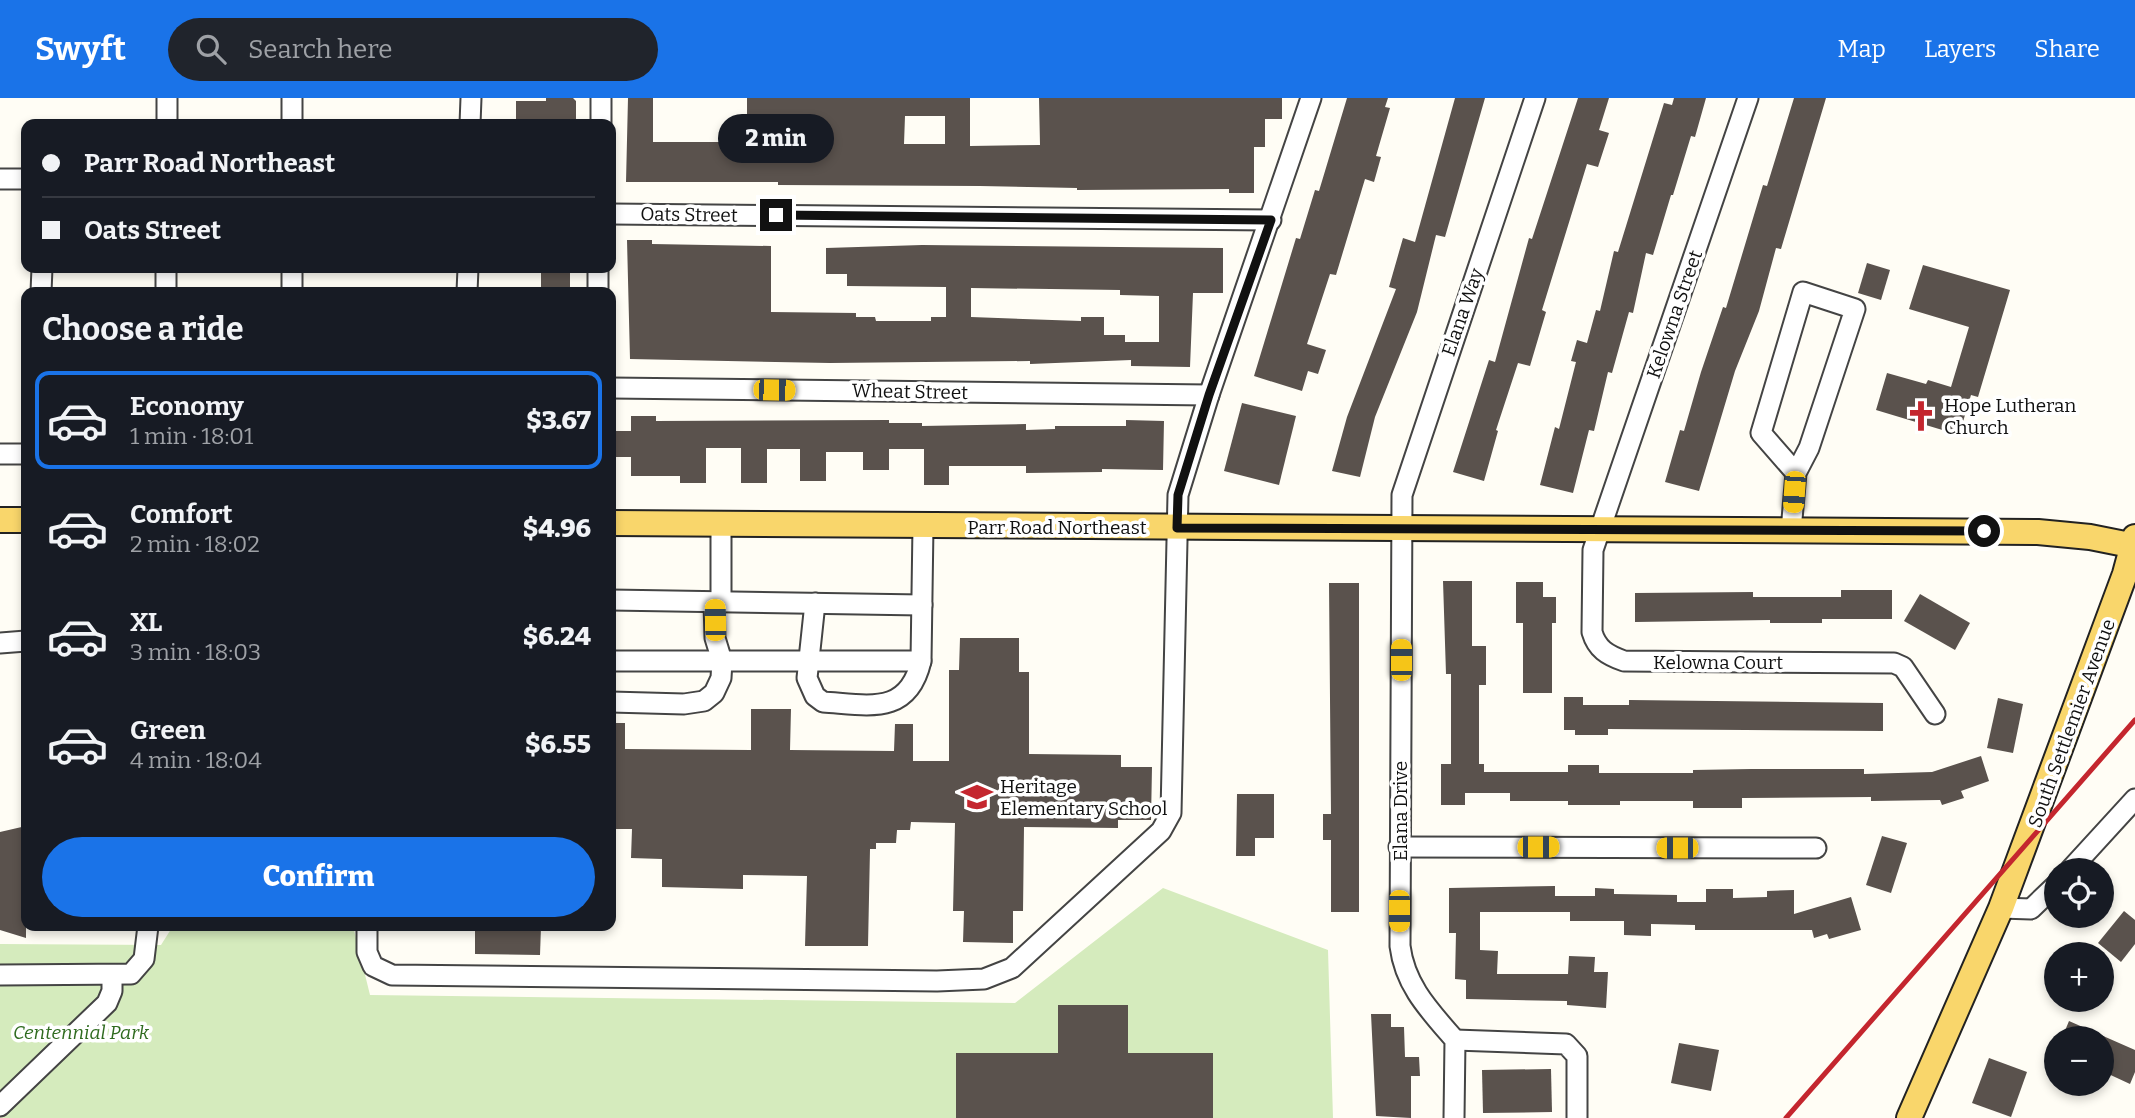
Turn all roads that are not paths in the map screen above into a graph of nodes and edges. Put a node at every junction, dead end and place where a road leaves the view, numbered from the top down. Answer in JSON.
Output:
{"nodes":[{"id":1,"x":167,"y":98,"type":"edge"},
{"id":2,"x":292,"y":98,"type":"edge"},
{"id":3,"x":471,"y":98,"type":"edge"},
{"id":4,"x":601,"y":98,"type":"edge"},
{"id":5,"x":1311,"y":98,"type":"edge"},
{"id":6,"x":1535,"y":98,"type":"edge"},
{"id":7,"x":1748,"y":98,"type":"edge"},
{"id":8,"x":167,"y":119,"type":"edge"},
{"id":9,"x":292,"y":119,"type":"edge"},
{"id":10,"x":470,"y":119,"type":"edge"},
{"id":11,"x":601,"y":119,"type":"edge"},
{"id":12,"x":0,"y":178,"type":"edge"},
{"id":13,"x":21,"y":178,"type":"edge"},
{"id":14,"x":616,"y":214,"type":"edge"},
{"id":15,"x":1271,"y":220,"type":"junction"},
{"id":16,"x":616,"y":388,"type":"edge"},
{"id":17,"x":1209,"y":395,"type":"junction"},
{"id":18,"x":0,"y":454,"type":"edge"},
{"id":19,"x":21,"y":454,"type":"edge"},
{"id":20,"x":1796,"y":473,"type":"junction"},
{"id":21,"x":0,"y":520,"type":"edge"},
{"id":22,"x":21,"y":520,"type":"edge"},
{"id":23,"x":616,"y":523,"type":"edge"},
{"id":24,"x":721,"y":524,"type":"junction"},
{"id":25,"x":923,"y":526,"type":"junction"},
{"id":26,"x":1177,"y":528,"type":"junction"},
{"id":27,"x":1401,"y":529,"type":"junction"},
{"id":28,"x":1600,"y":530,"type":"junction"},
{"id":29,"x":1791,"y":531,"type":"junction"},
{"id":30,"x":2134,"y":542,"type":"edge"},
{"id":31,"x":616,"y":600,"type":"edge"},
{"id":32,"x":718,"y":602,"type":"junction"},
{"id":33,"x":815,"y":603,"type":"junction"},
{"id":34,"x":922,"y":605,"type":"junction"},
{"id":35,"x":21,"y":641,"type":"edge"},
{"id":36,"x":0,"y":643,"type":"edge"},
{"id":37,"x":616,"y":661,"type":"edge"},
{"id":38,"x":722,"y":661,"type":"junction"},
{"id":39,"x":807,"y":661,"type":"junction"},
{"id":40,"x":921,"y":661,"type":"junction"},
{"id":41,"x":616,"y":702,"type":"edge"},
{"id":42,"x":1936,"y":714,"type":"dead end"},
{"id":43,"x":2135,"y":799,"type":"edge"},
{"id":44,"x":1399,"y":847,"type":"junction"},
{"id":45,"x":1816,"y":848,"type":"dead end"},
{"id":46,"x":2081,"y":858,"type":"edge"},
{"id":47,"x":2044,"y":898,"type":"edge"},
{"id":48,"x":2001,"y":908,"type":"junction"},
{"id":49,"x":148,"y":931,"type":"edge"},
{"id":50,"x":367,"y":931,"type":"edge"},
{"id":51,"x":0,"y":975,"type":"edge"},
{"id":52,"x":112,"y":975,"type":"junction"},
{"id":53,"x":1455,"y":1040,"type":"junction"},
{"id":54,"x":0,"y":1106,"type":"edge"},
{"id":55,"x":1454,"y":1118,"type":"edge"},
{"id":56,"x":1577,"y":1118,"type":"edge"},
{"id":57,"x":1909,"y":1118,"type":"edge"}],
"edges":[{"from":1,"to":8,"type":"street"},
{"from":2,"to":9,"type":"street"},
{"from":3,"to":10,"type":"street"},
{"from":4,"to":11,"type":"street"},
{"from":5,"to":15,"type":"street"},
{"from":6,"to":27,"type":"street","name":"Elana Way"},
{"from":7,"to":28,"type":"street","name":"Kelowna Street"},
{"from":12,"to":13,"type":"street"},
{"from":14,"to":15,"type":"street","name":"Oats Street"},
{"from":15,"to":17,"type":"street"},
{"from":16,"to":17,"type":"street","name":"Wheat Street"},
{"from":17,"to":26,"type":"street"},
{"from":18,"to":19,"type":"street"},
{"from":20,"to":20,"type":"street"},
{"from":20,"to":29,"type":"street"},
{"from":21,"to":22,"type":"main road"},
{"from":23,"to":24,"type":"main road","name":"Parr Road Northeast"},
{"from":24,"to":25,"type":"main road","name":"Parr Road Northeast"},
{"from":24,"to":32,"type":"street"},
{"from":25,"to":26,"type":"main road","name":"Parr Road Northeast"},
{"from":25,"to":34,"type":"street"},
{"from":26,"to":27,"type":"main road","name":"Parr Road Northeast"},
{"from":26,"to":50,"type":"street"},
{"from":27,"to":28,"type":"main road","name":"Parr Road Northeast"},
{"from":27,"to":44,"type":"street","name":"Elana Drive"},
{"from":28,"to":29,"type":"main road","name":"Parr Road Northeast"},
{"from":28,"to":42,"type":"street","name":"Kelowna Court"},
{"from":29,"to":30,"type":"main road","name":"Parr Road Northeast"},
{"from":30,"to":48,"type":"main road","name":"South Settlemier Avenue"},
{"from":31,"to":32,"type":"street"},
{"from":32,"to":33,"type":"street"},
{"from":32,"to":38,"type":"street"},
{"from":33,"to":34,"type":"street"},
{"from":33,"to":39,"type":"street"},
{"from":34,"to":40,"type":"street"},
{"from":35,"to":36,"type":"street"},
{"from":37,"to":38,"type":"street"},
{"from":38,"to":39,"type":"street"},
{"from":38,"to":41,"type":"street"},
{"from":39,"to":40,"type":"street"},
{"from":39,"to":40,"type":"street"},
{"from":43,"to":46,"type":"street"},
{"from":44,"to":45,"type":"street"},
{"from":44,"to":53,"type":"street","name":"Elana Drive"},
{"from":47,"to":48,"type":"street"},
{"from":48,"to":57,"type":"main road","name":"South Settlemier Avenue"},
{"from":49,"to":52,"type":"street"},
{"from":51,"to":52,"type":"street"},
{"from":52,"to":54,"type":"street"},
{"from":53,"to":55,"type":"street"},
{"from":53,"to":56,"type":"street"}]}
